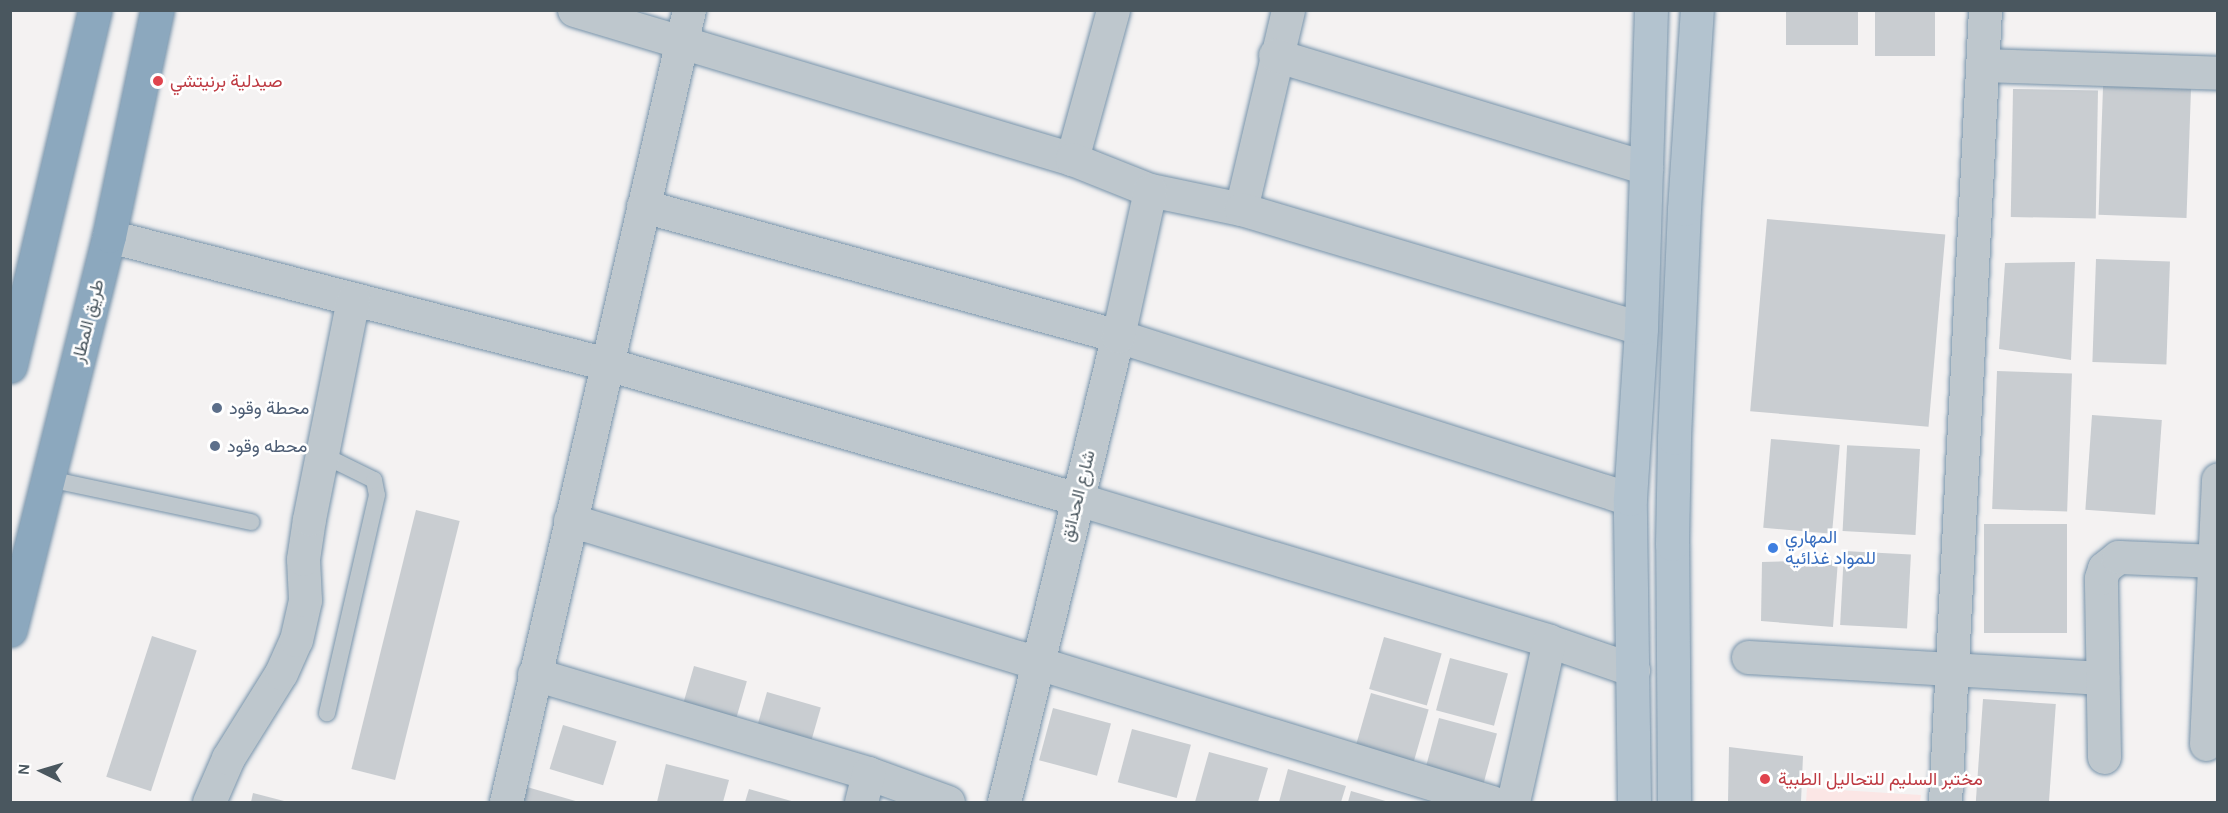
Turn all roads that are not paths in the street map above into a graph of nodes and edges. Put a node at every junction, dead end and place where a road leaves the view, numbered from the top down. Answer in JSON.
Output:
{"nodes":[{"id":1,"x":95,"y":10,"type":"edge"},
{"id":2,"x":157,"y":10,"type":"edge"},
{"id":3,"x":574,"y":10,"type":"edge"},
{"id":4,"x":1113,"y":10,"type":"edge"},
{"id":5,"x":1288,"y":10,"type":"edge"},
{"id":6,"x":1651,"y":10,"type":"edge"},
{"id":7,"x":1697,"y":10,"type":"edge"},
{"id":8,"x":1986,"y":10,"type":"edge"},
{"id":9,"x":685,"y":26,"type":"edge"},
{"id":10,"x":1275,"y":55,"type":"junction"},
{"id":11,"x":1983,"y":65,"type":"junction"},
{"id":12,"x":2217,"y":73,"type":"edge"},
{"id":13,"x":1072,"y":159,"type":"junction"},
{"id":14,"x":1646,"y":168,"type":"junction"},
{"id":15,"x":1150,"y":190,"type":"junction"},
{"id":16,"x":643,"y":206,"type":"junction"},
{"id":17,"x":1241,"y":209,"type":"junction"},
{"id":18,"x":109,"y":236,"type":"junction"},
{"id":19,"x":353,"y":299,"type":"junction"},
{"id":20,"x":1641,"y":328,"type":"junction"},
{"id":21,"x":1118,"y":336,"type":"junction"},
{"id":22,"x":606,"y":364,"type":"junction"},
{"id":23,"x":10,"y":366,"type":"edge"},
{"id":24,"x":321,"y":454,"type":"junction"},
{"id":25,"x":49,"y":478,"type":"junction"},
{"id":26,"x":2217,"y":479,"type":"edge"},
{"id":27,"x":1077,"y":499,"type":"junction"},
{"id":28,"x":1630,"y":499,"type":"junction"},
{"id":29,"x":570,"y":520,"type":"junction"},
{"id":30,"x":251,"y":522,"type":"dead end"},
{"id":31,"x":2216,"y":561,"type":"edge"},
{"id":32,"x":10,"y":630,"type":"edge"},
{"id":33,"x":1549,"y":641,"type":"junction"},
{"id":34,"x":1748,"y":657,"type":"dead end"},
{"id":35,"x":1037,"y":661,"type":"junction"},
{"id":36,"x":1953,"y":669,"type":"junction"},
{"id":37,"x":1632,"y":670,"type":"junction"},
{"id":38,"x":534,"y":674,"type":"junction"},
{"id":39,"x":2102,"y":678,"type":"junction"},
{"id":40,"x":327,"y":713,"type":"dead end"},
{"id":41,"x":2206,"y":744,"type":"dead end"},
{"id":42,"x":2104,"y":757,"type":"dead end"},
{"id":43,"x":865,"y":788,"type":"edge"},
{"id":44,"x":209,"y":802,"type":"edge"},
{"id":45,"x":506,"y":802,"type":"edge"},
{"id":46,"x":948,"y":802,"type":"edge"},
{"id":47,"x":1004,"y":802,"type":"edge"},
{"id":48,"x":1492,"y":802,"type":"edge"},
{"id":49,"x":1514,"y":802,"type":"edge"},
{"id":50,"x":1634,"y":802,"type":"edge"},
{"id":51,"x":1674,"y":802,"type":"edge"},
{"id":52,"x":1945,"y":802,"type":"edge"}],
"edges":[{"from":1,"to":23,"type":"highway"},
{"from":2,"to":18,"type":"highway","name":"طريق المطار"},
{"from":3,"to":9,"type":"street"},
{"from":4,"to":13,"type":"street"},
{"from":5,"to":10,"type":"street"},
{"from":6,"to":14,"type":"main road"},
{"from":7,"to":51,"type":"main road"},
{"from":8,"to":11,"type":"street"},
{"from":9,"to":13,"type":"street"},
{"from":9,"to":16,"type":"street"},
{"from":10,"to":14,"type":"street"},
{"from":10,"to":17,"type":"street"},
{"from":11,"to":12,"type":"street"},
{"from":11,"to":36,"type":"street"},
{"from":13,"to":15,"type":"street"},
{"from":14,"to":20,"type":"main road"},
{"from":15,"to":17,"type":"street"},
{"from":15,"to":21,"type":"street","name":"شارع الحدائق"},
{"from":16,"to":21,"type":"street"},
{"from":16,"to":22,"type":"street"},
{"from":17,"to":20,"type":"street"},
{"from":18,"to":19,"type":"street"},
{"from":18,"to":25,"type":"highway","name":"طريق المطار"},
{"from":19,"to":22,"type":"street"},
{"from":19,"to":24,"type":"street"},
{"from":20,"to":28,"type":"main road"},
{"from":21,"to":27,"type":"street","name":"شارع الحدائق"},
{"from":21,"to":28,"type":"street"},
{"from":22,"to":27,"type":"street"},
{"from":22,"to":29,"type":"street"},
{"from":24,"to":40,"type":"lane"},
{"from":24,"to":44,"type":"street"},
{"from":25,"to":30,"type":"lane"},
{"from":25,"to":32,"type":"highway","name":"طريق المطار"},
{"from":26,"to":31,"type":"street"},
{"from":27,"to":33,"type":"street"},
{"from":27,"to":35,"type":"street","name":"شارع الحدائق"},
{"from":28,"to":37,"type":"main road"},
{"from":29,"to":35,"type":"street"},
{"from":29,"to":38,"type":"street"},
{"from":31,"to":39,"type":"street"},
{"from":31,"to":41,"type":"street"},
{"from":33,"to":37,"type":"street"},
{"from":33,"to":49,"type":"street"},
{"from":34,"to":36,"type":"street"},
{"from":35,"to":47,"type":"street","name":"شارع الحدائق"},
{"from":35,"to":48,"type":"street"},
{"from":36,"to":39,"type":"street"},
{"from":36,"to":52,"type":"street"},
{"from":37,"to":50,"type":"main road"},
{"from":38,"to":43,"type":"street"},
{"from":38,"to":45,"type":"street"},
{"from":39,"to":42,"type":"street"},
{"from":43,"to":46,"type":"street"}]}
